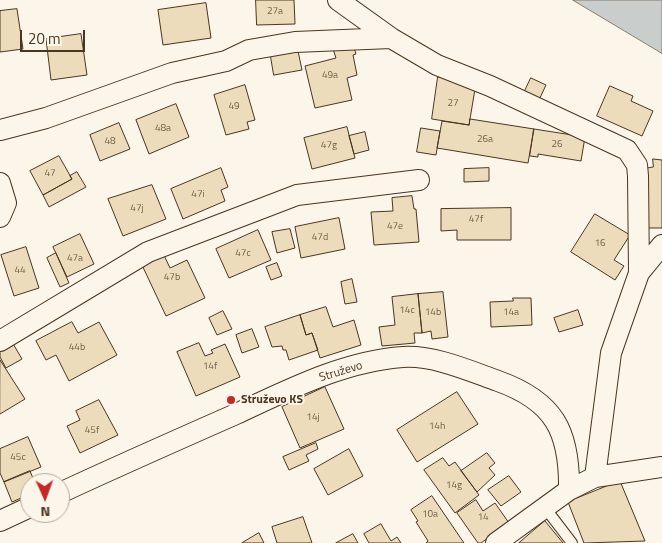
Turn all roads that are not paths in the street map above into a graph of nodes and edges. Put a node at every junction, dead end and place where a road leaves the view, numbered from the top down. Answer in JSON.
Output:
{"nodes":[{"id":1,"x":338,"y":0,"type":"edge"},
{"id":2,"x":391,"y":38,"type":"junction"},
{"id":3,"x":0,"y":130,"type":"edge"},
{"id":4,"x":419,"y":180,"type":"dead end"},
{"id":5,"x":0,"y":183,"type":"edge"},
{"id":6,"x":0,"y":217,"type":"edge"},
{"id":7,"x":662,"y":245,"type":"edge"},
{"id":8,"x":639,"y":273,"type":"junction"},
{"id":9,"x":0,"y":341,"type":"edge"},
{"id":10,"x":662,"y":467,"type":"edge"},
{"id":11,"x":595,"y":477,"type":"junction"},
{"id":12,"x":70,"y":488,"type":"edge"},
{"id":13,"x":569,"y":490,"type":"junction"},
{"id":14,"x":546,"y":509,"type":"junction"},
{"id":15,"x":20,"y":512,"type":"edge"},
{"id":16,"x":0,"y":521,"type":"edge"},
{"id":17,"x":496,"y":543,"type":"edge"},
{"id":18,"x":572,"y":543,"type":"edge"}],
"edges":[{"from":1,"to":2,"type":"street"},
{"from":2,"to":3,"type":"street"},
{"from":2,"to":8,"type":"street"},
{"from":4,"to":9,"type":"street"},
{"from":5,"to":6,"type":"street"},
{"from":7,"to":8,"type":"street"},
{"from":8,"to":11,"type":"street"},
{"from":10,"to":11,"type":"street"},
{"from":11,"to":13,"type":"street"},
{"from":12,"to":13,"type":"street","name":"Struževo"},
{"from":13,"to":14,"type":"street"},
{"from":14,"to":17,"type":"street"},
{"from":14,"to":18,"type":"lane"},
{"from":15,"to":16,"type":"street"}]}
